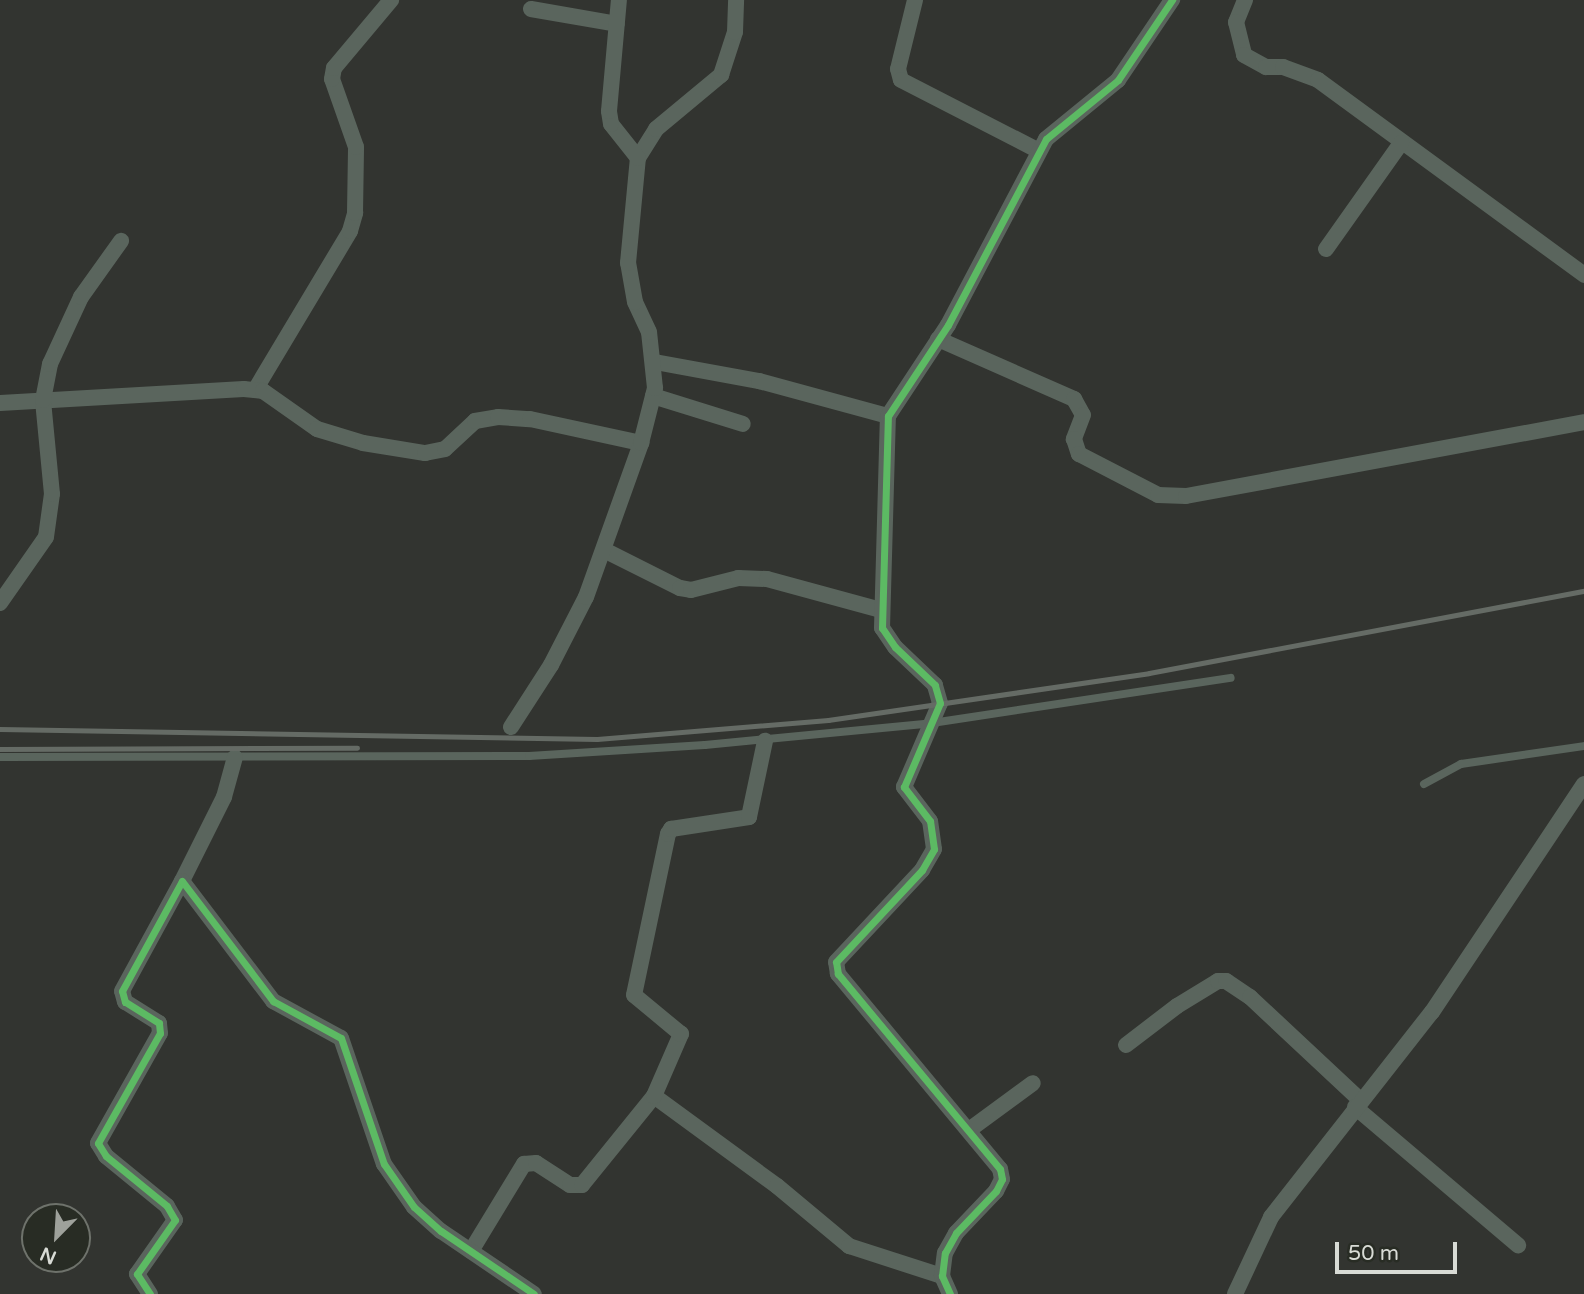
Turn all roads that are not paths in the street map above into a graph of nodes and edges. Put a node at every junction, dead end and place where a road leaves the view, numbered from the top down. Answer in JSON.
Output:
{"nodes":[{"id":1,"x":391,"y":0,"type":"edge"},
{"id":2,"x":620,"y":0,"type":"edge"},
{"id":3,"x":736,"y":0,"type":"edge"},
{"id":4,"x":915,"y":0,"type":"edge"},
{"id":5,"x":1172,"y":0,"type":"edge"},
{"id":6,"x":1245,"y":0,"type":"edge"},
{"id":7,"x":531,"y":9,"type":"dead end"},
{"id":8,"x":617,"y":24,"type":"junction"},
{"id":9,"x":1401,"y":143,"type":"junction"},
{"id":10,"x":1039,"y":151,"type":"junction"},
{"id":11,"x":638,"y":158,"type":"junction"},
{"id":12,"x":121,"y":241,"type":"dead end"},
{"id":13,"x":1326,"y":249,"type":"dead end"},
{"id":14,"x":1584,"y":275,"type":"edge"},
{"id":15,"x":938,"y":339,"type":"junction"},
{"id":16,"x":655,"y":362,"type":"junction"},
{"id":17,"x":255,"y":390,"type":"junction"},
{"id":18,"x":653,"y":397,"type":"junction"},
{"id":19,"x":43,"y":400,"type":"junction"},
{"id":20,"x":0,"y":403,"type":"edge"},
{"id":21,"x":888,"y":416,"type":"junction"},
{"id":22,"x":1584,"y":422,"type":"edge"},
{"id":23,"x":743,"y":424,"type":"dead end"},
{"id":24,"x":641,"y":443,"type":"junction"},
{"id":25,"x":604,"y":550,"type":"junction"},
{"id":26,"x":0,"y":603,"type":"edge"},
{"id":27,"x":881,"y":610,"type":"junction"},
{"id":28,"x":1231,"y":678,"type":"dead end"},
{"id":29,"x":932,"y":723,"type":"junction"},
{"id":30,"x":511,"y":727,"type":"dead end"},
{"id":31,"x":765,"y":741,"type":"junction"},
{"id":32,"x":1584,"y":746,"type":"edge"},
{"id":33,"x":0,"y":757,"type":"edge"},
{"id":34,"x":235,"y":757,"type":"junction"},
{"id":35,"x":1424,"y":783,"type":"dead end"},
{"id":36,"x":1584,"y":784,"type":"edge"},
{"id":37,"x":182,"y":881,"type":"junction"},
{"id":38,"x":1126,"y":1045,"type":"dead end"},
{"id":39,"x":1034,"y":1083,"type":"dead end"},
{"id":40,"x":654,"y":1096,"type":"junction"},
{"id":41,"x":1357,"y":1103,"type":"junction"},
{"id":42,"x":969,"y":1130,"type":"junction"},
{"id":43,"x":1518,"y":1245,"type":"dead end"},
{"id":44,"x":471,"y":1251,"type":"junction"},
{"id":45,"x":942,"y":1276,"type":"junction"},
{"id":46,"x":150,"y":1294,"type":"edge"},
{"id":47,"x":534,"y":1294,"type":"edge"},
{"id":48,"x":950,"y":1294,"type":"edge"},
{"id":49,"x":1235,"y":1294,"type":"edge"}],
"edges":[{"from":1,"to":17,"type":"street"},
{"from":2,"to":8,"type":"street"},
{"from":3,"to":11,"type":"street"},
{"from":4,"to":10,"type":"street"},
{"from":5,"to":10,"type":"street"},
{"from":6,"to":9,"type":"street"},
{"from":7,"to":8,"type":"street"},
{"from":8,"to":11,"type":"street"},
{"from":9,"to":13,"type":"street"},
{"from":9,"to":14,"type":"street"},
{"from":10,"to":15,"type":"street"},
{"from":11,"to":16,"type":"street"},
{"from":12,"to":19,"type":"street"},
{"from":15,"to":21,"type":"street"},
{"from":15,"to":22,"type":"street"},
{"from":16,"to":18,"type":"street"},
{"from":16,"to":21,"type":"street"},
{"from":17,"to":19,"type":"street"},
{"from":17,"to":24,"type":"street"},
{"from":18,"to":23,"type":"street"},
{"from":18,"to":24,"type":"street"},
{"from":19,"to":20,"type":"street"},
{"from":19,"to":26,"type":"street"},
{"from":21,"to":27,"type":"street"},
{"from":24,"to":25,"type":"street"},
{"from":25,"to":27,"type":"street"},
{"from":25,"to":30,"type":"street"},
{"from":27,"to":29,"type":"street"},
{"from":28,"to":29,"type":"lane"},
{"from":29,"to":31,"type":"lane"},
{"from":29,"to":42,"type":"street"},
{"from":31,"to":34,"type":"lane"},
{"from":31,"to":40,"type":"street"},
{"from":32,"to":35,"type":"lane"},
{"from":33,"to":34,"type":"lane"},
{"from":34,"to":37,"type":"street"},
{"from":36,"to":41,"type":"street"},
{"from":37,"to":44,"type":"street"},
{"from":37,"to":46,"type":"street"},
{"from":38,"to":41,"type":"street"},
{"from":39,"to":42,"type":"street"},
{"from":40,"to":44,"type":"street"},
{"from":40,"to":45,"type":"street"},
{"from":41,"to":43,"type":"street"},
{"from":41,"to":49,"type":"street"},
{"from":42,"to":45,"type":"street"},
{"from":44,"to":47,"type":"street"},
{"from":45,"to":48,"type":"street"}]}
